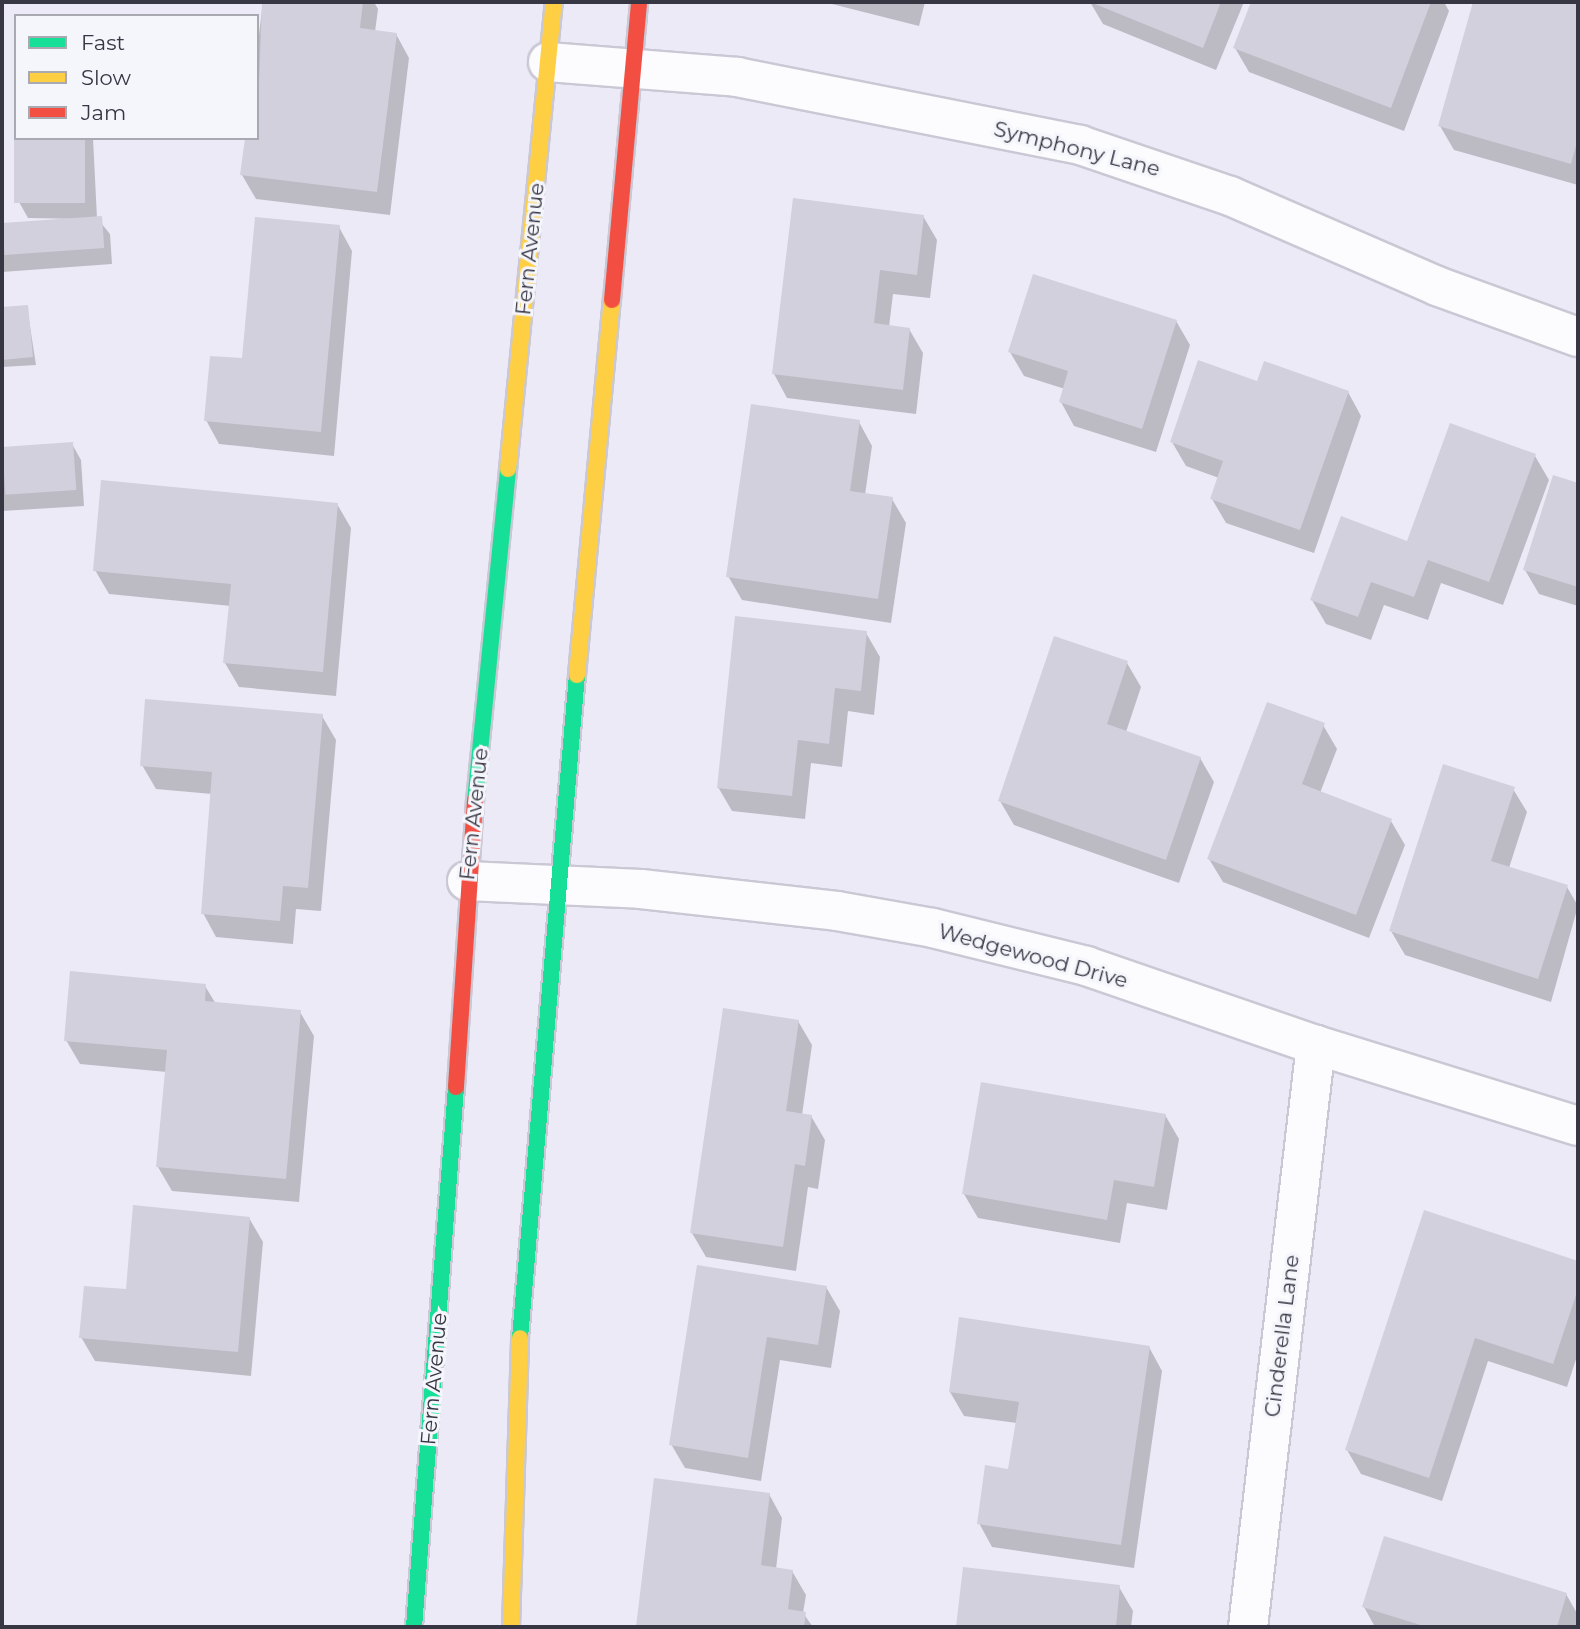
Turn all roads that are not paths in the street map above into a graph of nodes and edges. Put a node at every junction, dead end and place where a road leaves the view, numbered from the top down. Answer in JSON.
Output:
{"nodes":[{"id":1,"x":554,"y":2,"type":"edge"},
{"id":2,"x":639,"y":2,"type":"edge"},
{"id":3,"x":548,"y":62,"type":"junction"},
{"id":4,"x":633,"y":66,"type":"junction"},
{"id":5,"x":1578,"y":337,"type":"edge"},
{"id":6,"x":467,"y":881,"type":"junction"},
{"id":7,"x":560,"y":885,"type":"junction"},
{"id":8,"x":1316,"y":1045,"type":"junction"},
{"id":9,"x":1578,"y":1126,"type":"edge"},
{"id":10,"x":414,"y":1627,"type":"edge"},
{"id":11,"x":511,"y":1627,"type":"edge"},
{"id":12,"x":1248,"y":1627,"type":"edge"}],
"edges":[{"from":1,"to":3,"type":"street","name":"Fern Avenue"},
{"from":2,"to":4,"type":"street"},
{"from":3,"to":4,"type":"street","name":"Symphony Lane"},
{"from":3,"to":6,"type":"street","name":"Fern Avenue"},
{"from":4,"to":5,"type":"street","name":"Symphony Lane"},
{"from":4,"to":7,"type":"street"},
{"from":6,"to":7,"type":"street","name":"Wedgewood Drive"},
{"from":6,"to":10,"type":"street","name":"Fern Avenue"},
{"from":7,"to":8,"type":"street","name":"Wedgewood Drive"},
{"from":7,"to":11,"type":"street"},
{"from":8,"to":9,"type":"street","name":"Wedgewood Drive"},
{"from":8,"to":12,"type":"street","name":"Cinderella Lane"}]}
